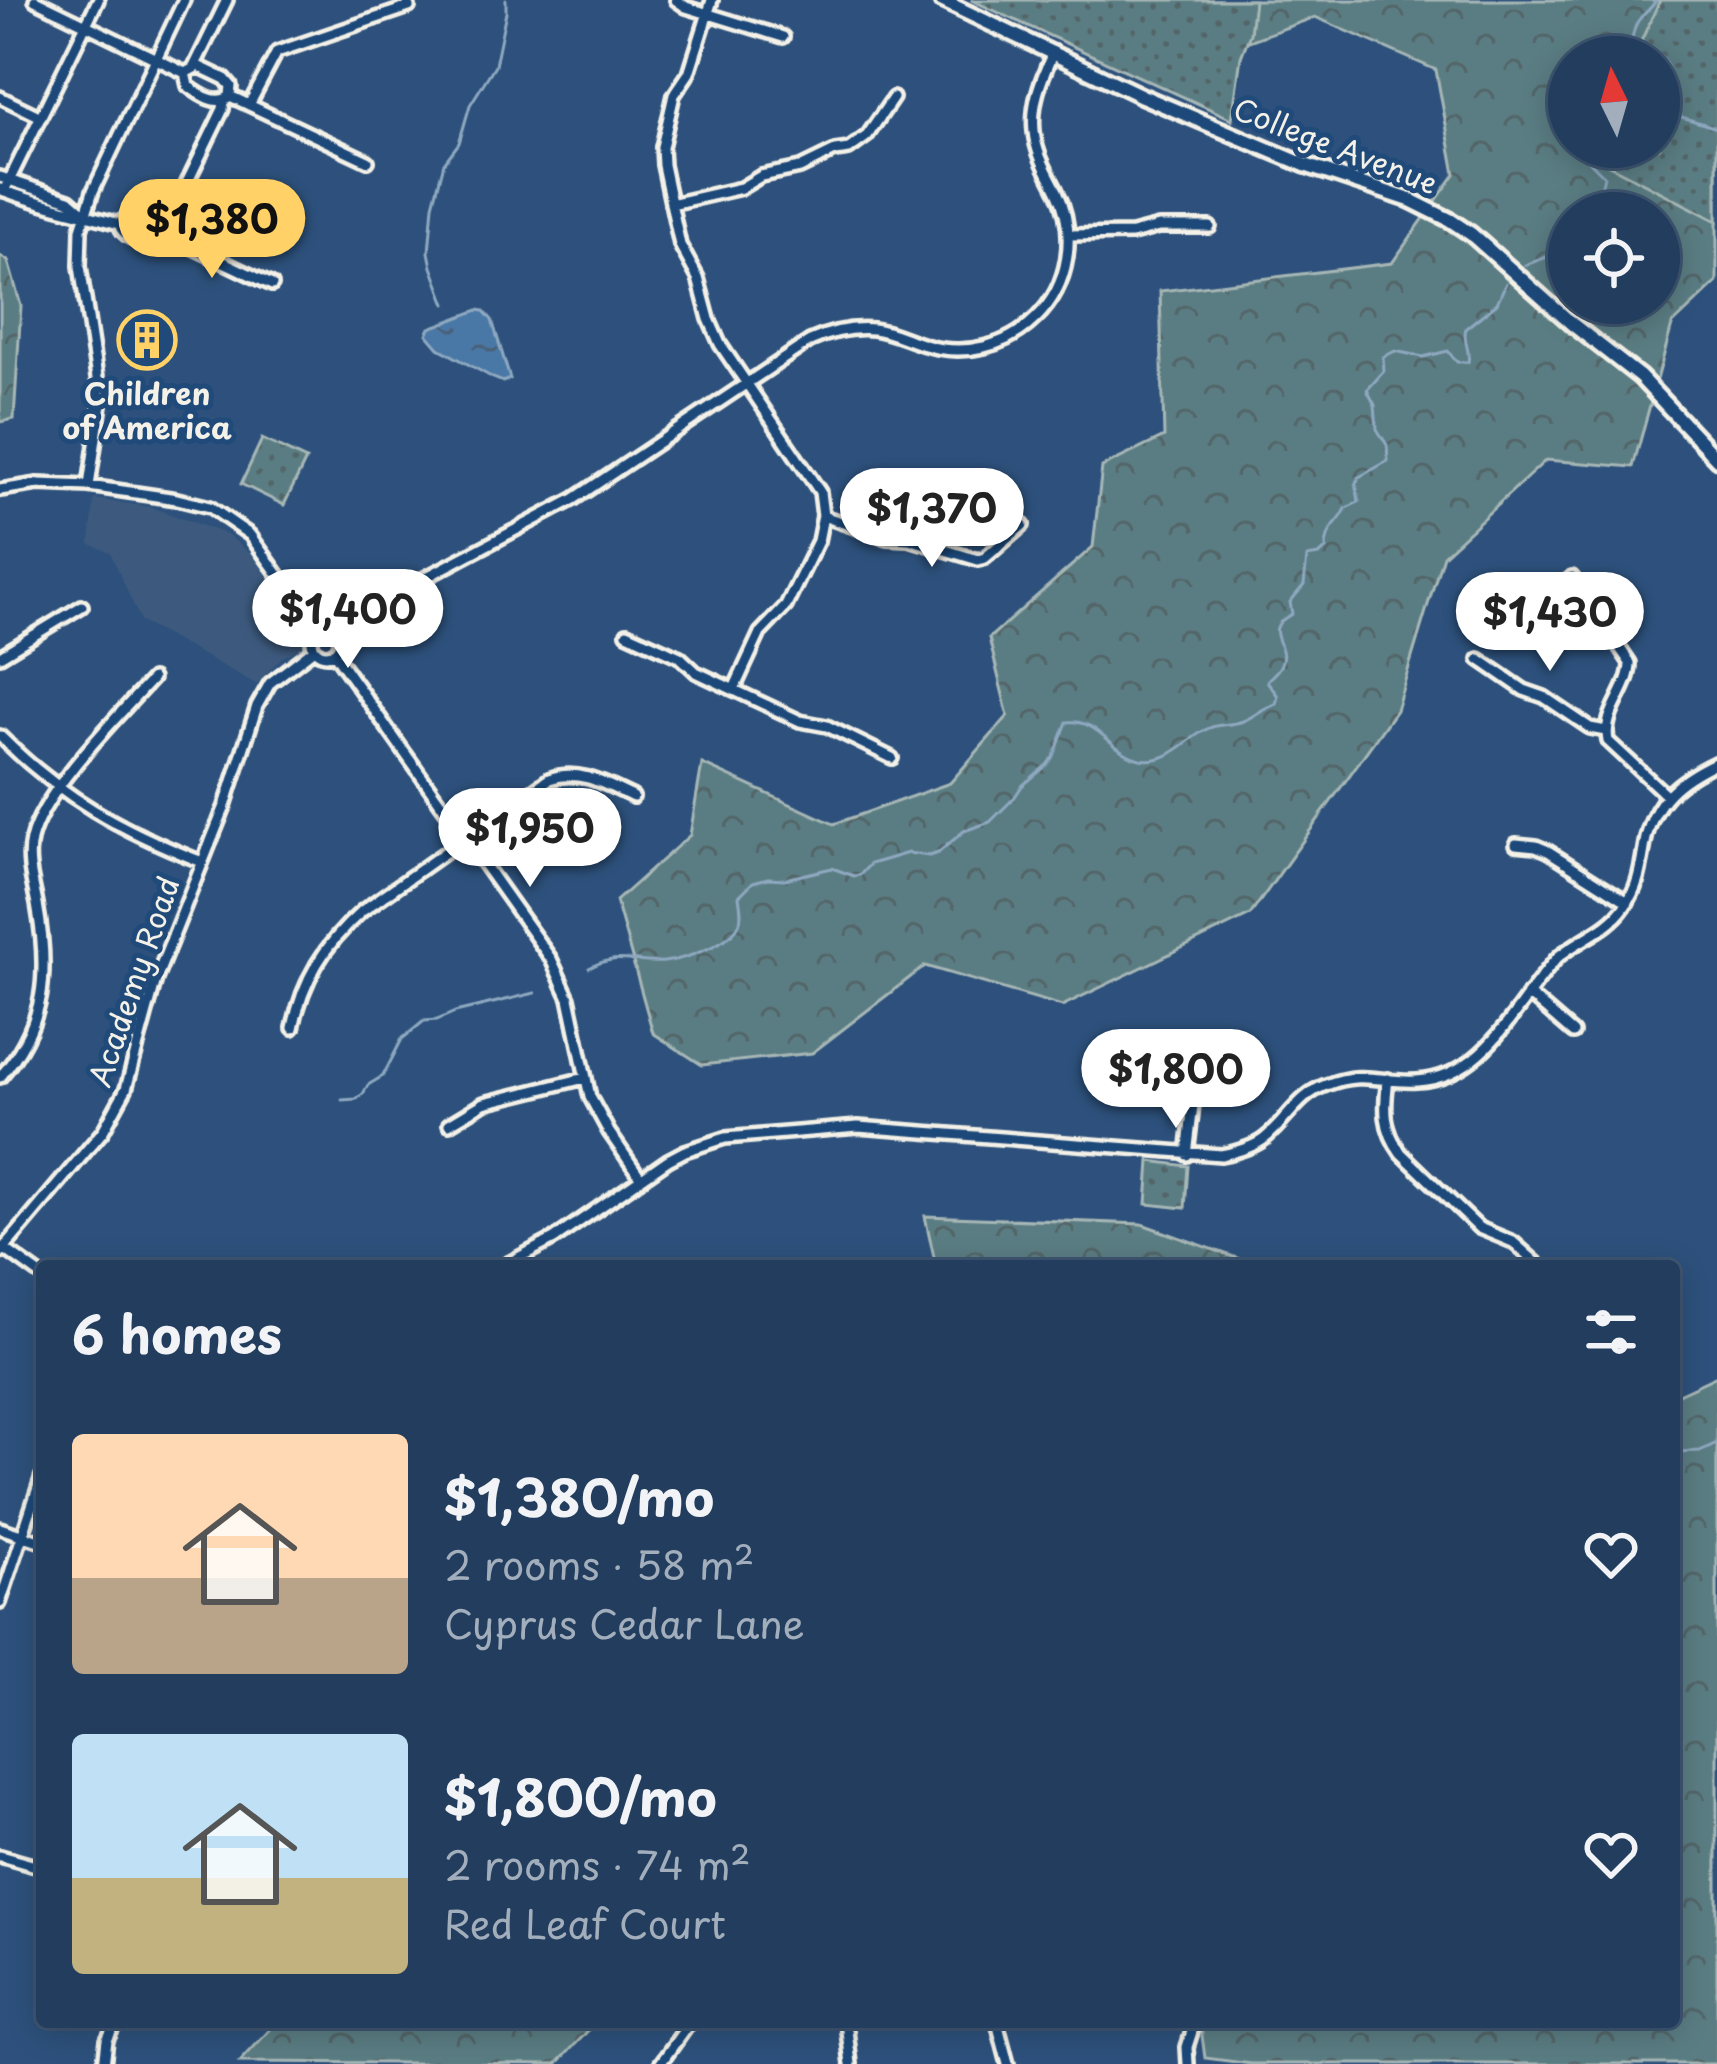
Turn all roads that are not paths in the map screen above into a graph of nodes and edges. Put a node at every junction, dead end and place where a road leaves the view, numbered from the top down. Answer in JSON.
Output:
{"nodes":[{"id":1,"x":35,"y":0,"type":"edge"},
{"id":2,"x":98,"y":0,"type":"edge"},
{"id":3,"x":184,"y":0,"type":"edge"},
{"id":4,"x":227,"y":0,"type":"edge"},
{"id":5,"x":407,"y":0,"type":"edge"},
{"id":6,"x":676,"y":0,"type":"edge"},
{"id":7,"x":712,"y":0,"type":"edge"},
{"id":8,"x":941,"y":0,"type":"edge"},
{"id":9,"x":708,"y":13,"type":"junction"},
{"id":10,"x":86,"y":25,"type":"junction"},
{"id":11,"x":783,"y":37,"type":"dead end"},
{"id":12,"x":1052,"y":52,"type":"junction"},
{"id":13,"x":156,"y":59,"type":"junction"},
{"id":14,"x":190,"y":70,"type":"junction"},
{"id":15,"x":0,"y":97,"type":"edge"},
{"id":16,"x":893,"y":98,"type":"dead end"},
{"id":17,"x":227,"y":99,"type":"junction"},
{"id":18,"x":249,"y":105,"type":"junction"},
{"id":19,"x":41,"y":118,"type":"junction"},
{"id":20,"x":368,"y":160,"type":"dead end"},
{"id":21,"x":3,"y":185,"type":"edge"},
{"id":22,"x":671,"y":204,"type":"junction"},
{"id":23,"x":85,"y":214,"type":"junction"},
{"id":24,"x":119,"y":224,"type":"junction"},
{"id":25,"x":167,"y":224,"type":"junction"},
{"id":26,"x":1210,"y":227,"type":"dead end"},
{"id":27,"x":1069,"y":235,"type":"junction"},
{"id":28,"x":171,"y":237,"type":"junction"},
{"id":29,"x":272,"y":285,"type":"dead end"},
{"id":30,"x":748,"y":383,"type":"junction"},
{"id":31,"x":1717,"y":459,"type":"edge"},
{"id":32,"x":89,"y":486,"type":"junction"},
{"id":33,"x":0,"y":490,"type":"edge"},
{"id":34,"x":824,"y":516,"type":"junction"},
{"id":35,"x":1023,"y":525,"type":"dead end"},
{"id":36,"x":1572,"y":577,"type":"dead end"},
{"id":37,"x":82,"y":606,"type":"dead end"},
{"id":38,"x":317,"y":629,"type":"junction"},
{"id":39,"x":338,"y":632,"type":"junction"},
{"id":40,"x":627,"y":633,"type":"dead end"},
{"id":41,"x":314,"y":649,"type":"junction"},
{"id":42,"x":334,"y":653,"type":"junction"},
{"id":43,"x":0,"y":656,"type":"edge"},
{"id":44,"x":1479,"y":659,"type":"dead end"},
{"id":45,"x":152,"y":679,"type":"dead end"},
{"id":46,"x":734,"y":689,"type":"junction"},
{"id":47,"x":1606,"y":730,"type":"junction"},
{"id":48,"x":0,"y":736,"type":"edge"},
{"id":49,"x":892,"y":758,"type":"dead end"},
{"id":50,"x":1717,"y":762,"type":"edge"},
{"id":51,"x":58,"y":789,"type":"junction"},
{"id":52,"x":1665,"y":794,"type":"junction"},
{"id":53,"x":633,"y":797,"type":"dead end"},
{"id":54,"x":465,"y":838,"type":"junction"},
{"id":55,"x":1516,"y":844,"type":"dead end"},
{"id":56,"x":202,"y":862,"type":"junction"},
{"id":57,"x":1628,"y":902,"type":"junction"},
{"id":58,"x":1528,"y":994,"type":"junction"},
{"id":59,"x":293,"y":1028,"type":"dead end"},
{"id":60,"x":1573,"y":1033,"type":"dead end"},
{"id":61,"x":1232,"y":1041,"type":"dead end"},
{"id":62,"x":0,"y":1077,"type":"edge"},
{"id":63,"x":585,"y":1078,"type":"junction"},
{"id":64,"x":1388,"y":1079,"type":"junction"},
{"id":65,"x":449,"y":1124,"type":"dead end"},
{"id":66,"x":1187,"y":1155,"type":"junction"},
{"id":67,"x":640,"y":1177,"type":"junction"},
{"id":68,"x":1,"y":1249,"type":"edge"},
{"id":69,"x":514,"y":1260,"type":"edge"},
{"id":70,"x":1533,"y":1260,"type":"edge"},
{"id":71,"x":36,"y":1272,"type":"edge"},
{"id":72,"x":36,"y":1495,"type":"edge"},
{"id":73,"x":0,"y":1528,"type":"edge"},
{"id":74,"x":23,"y":1536,"type":"junction"},
{"id":75,"x":36,"y":1540,"type":"edge"},
{"id":76,"x":0,"y":1603,"type":"edge"},
{"id":77,"x":0,"y":1856,"type":"edge"},
{"id":78,"x":36,"y":1865,"type":"edge"},
{"id":79,"x":113,"y":2028,"type":"edge"},
{"id":80,"x":686,"y":2028,"type":"edge"},
{"id":81,"x":847,"y":2028,"type":"edge"},
{"id":82,"x":999,"y":2028,"type":"edge"},
{"id":83,"x":1193,"y":2028,"type":"edge"},
{"id":84,"x":104,"y":2064,"type":"edge"},
{"id":85,"x":660,"y":2064,"type":"edge"},
{"id":86,"x":851,"y":2064,"type":"edge"},
{"id":87,"x":1008,"y":2064,"type":"edge"},
{"id":88,"x":1188,"y":2064,"type":"edge"}],
"edges":[{"from":1,"to":10,"type":"street"},
{"from":2,"to":10,"type":"street"},
{"from":3,"to":13,"type":"street"},
{"from":4,"to":14,"type":"street"},
{"from":5,"to":18,"type":"street"},
{"from":6,"to":9,"type":"street"},
{"from":7,"to":9,"type":"street"},
{"from":8,"to":12,"type":"street","name":"College Avenue"},
{"from":9,"to":11,"type":"street"},
{"from":9,"to":22,"type":"street"},
{"from":10,"to":13,"type":"street"},
{"from":10,"to":19,"type":"street"},
{"from":12,"to":27,"type":"street"},
{"from":12,"to":31,"type":"street","name":"College Avenue"},
{"from":13,"to":14,"type":"street"},
{"from":13,"to":23,"type":"street"},
{"from":14,"to":17,"type":"street"},
{"from":14,"to":17,"type":"street"},
{"from":15,"to":19,"type":"street"},
{"from":16,"to":22,"type":"street"},
{"from":17,"to":18,"type":"street"},
{"from":17,"to":25,"type":"street"},
{"from":18,"to":20,"type":"street"},
{"from":19,"to":21,"type":"street"},
{"from":21,"to":23,"type":"street"},
{"from":22,"to":30,"type":"street"},
{"from":23,"to":24,"type":"street"},
{"from":23,"to":32,"type":"street"},
{"from":24,"to":25,"type":"street"},
{"from":24,"to":28,"type":"street"},
{"from":25,"to":28,"type":"street"},
{"from":26,"to":27,"type":"street"},
{"from":27,"to":30,"type":"street"},
{"from":28,"to":29,"type":"street"},
{"from":30,"to":34,"type":"street"},
{"from":30,"to":39,"type":"street"},
{"from":32,"to":33,"type":"street"},
{"from":32,"to":38,"type":"street"},
{"from":34,"to":35,"type":"street"},
{"from":34,"to":46,"type":"street"},
{"from":36,"to":47,"type":"street"},
{"from":37,"to":43,"type":"street"},
{"from":38,"to":39,"type":"street"},
{"from":38,"to":41,"type":"street"},
{"from":39,"to":42,"type":"street"},
{"from":40,"to":46,"type":"street"},
{"from":41,"to":42,"type":"street"},
{"from":41,"to":56,"type":"street","name":"Academy Road"},
{"from":42,"to":54,"type":"street"},
{"from":44,"to":47,"type":"street"},
{"from":45,"to":51,"type":"street"},
{"from":46,"to":49,"type":"street"},
{"from":47,"to":52,"type":"street"},
{"from":48,"to":51,"type":"street"},
{"from":50,"to":52,"type":"street"},
{"from":51,"to":56,"type":"street"},
{"from":51,"to":62,"type":"street"},
{"from":52,"to":57,"type":"street"},
{"from":53,"to":54,"type":"street"},
{"from":54,"to":59,"type":"street"},
{"from":54,"to":63,"type":"street"},
{"from":55,"to":57,"type":"street"},
{"from":56,"to":68,"type":"street","name":"Academy Road"},
{"from":57,"to":58,"type":"street"},
{"from":58,"to":60,"type":"street"},
{"from":58,"to":64,"type":"street"},
{"from":61,"to":66,"type":"street"},
{"from":63,"to":65,"type":"street"},
{"from":63,"to":67,"type":"street"},
{"from":64,"to":66,"type":"street"},
{"from":64,"to":70,"type":"street"},
{"from":66,"to":67,"type":"street"},
{"from":67,"to":69,"type":"street"},
{"from":68,"to":71,"type":"street"},
{"from":72,"to":74,"type":"street"},
{"from":73,"to":74,"type":"street"},
{"from":74,"to":75,"type":"street"},
{"from":74,"to":76,"type":"street"},
{"from":77,"to":78,"type":"street"},
{"from":79,"to":84,"type":"street"},
{"from":80,"to":85,"type":"street"},
{"from":81,"to":86,"type":"street"},
{"from":82,"to":87,"type":"street"},
{"from":83,"to":88,"type":"street"}]}
